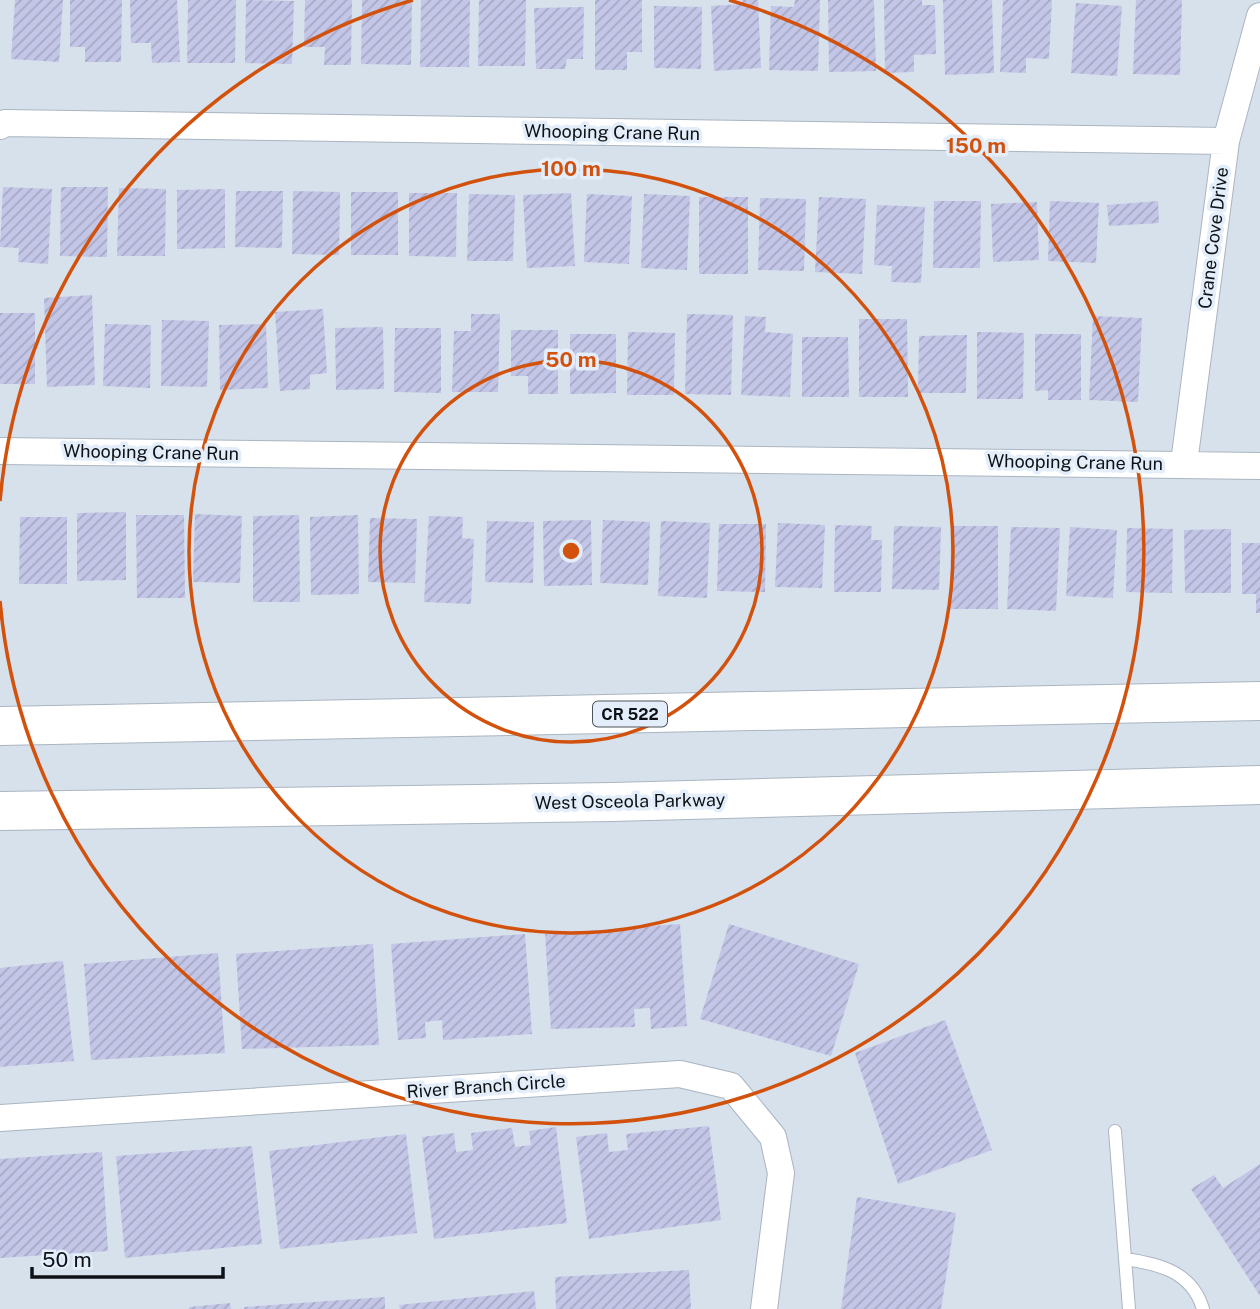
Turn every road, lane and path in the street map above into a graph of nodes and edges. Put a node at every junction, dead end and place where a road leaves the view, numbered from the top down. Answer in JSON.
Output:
{"nodes":[{"id":1,"x":1260,"y":16,"type":"edge"},
{"id":2,"x":0,"y":126,"type":"edge"},
{"id":3,"x":1226,"y":141,"type":"junction"},
{"id":4,"x":0,"y":451,"type":"edge"},
{"id":5,"x":1184,"y":463,"type":"junction"},
{"id":6,"x":1260,"y":466,"type":"edge"},
{"id":7,"x":1260,"y":701,"type":"edge"},
{"id":8,"x":0,"y":726,"type":"edge"},
{"id":9,"x":1260,"y":785,"type":"edge"},
{"id":10,"x":0,"y":811,"type":"edge"},
{"id":11,"x":0,"y":1118,"type":"edge"},
{"id":12,"x":1115,"y":1131,"type":"dead end"},
{"id":13,"x":1125,"y":1259,"type":"junction"},
{"id":14,"x":764,"y":1309,"type":"edge"},
{"id":15,"x":1129,"y":1309,"type":"edge"},
{"id":16,"x":1203,"y":1309,"type":"edge"}],
"edges":[{"from":1,"to":3,"type":"street","name":"Crane Cove Drive"},
{"from":2,"to":3,"type":"street","name":"Whooping Crane Run"},
{"from":3,"to":5,"type":"street","name":"Crane Cove Drive"},
{"from":4,"to":5,"type":"street","name":"Whooping Crane Run"},
{"from":5,"to":6,"type":"street","name":"Whooping Crane Run"},
{"from":7,"to":8,"type":"main road","number":"CR 522"},
{"from":9,"to":10,"type":"main road","name":"West Osceola Parkway"},
{"from":11,"to":14,"type":"street","name":"River Branch Circle"},
{"from":12,"to":13,"type":"lane"},
{"from":13,"to":15,"type":"lane"},
{"from":13,"to":16,"type":"lane"}]}
